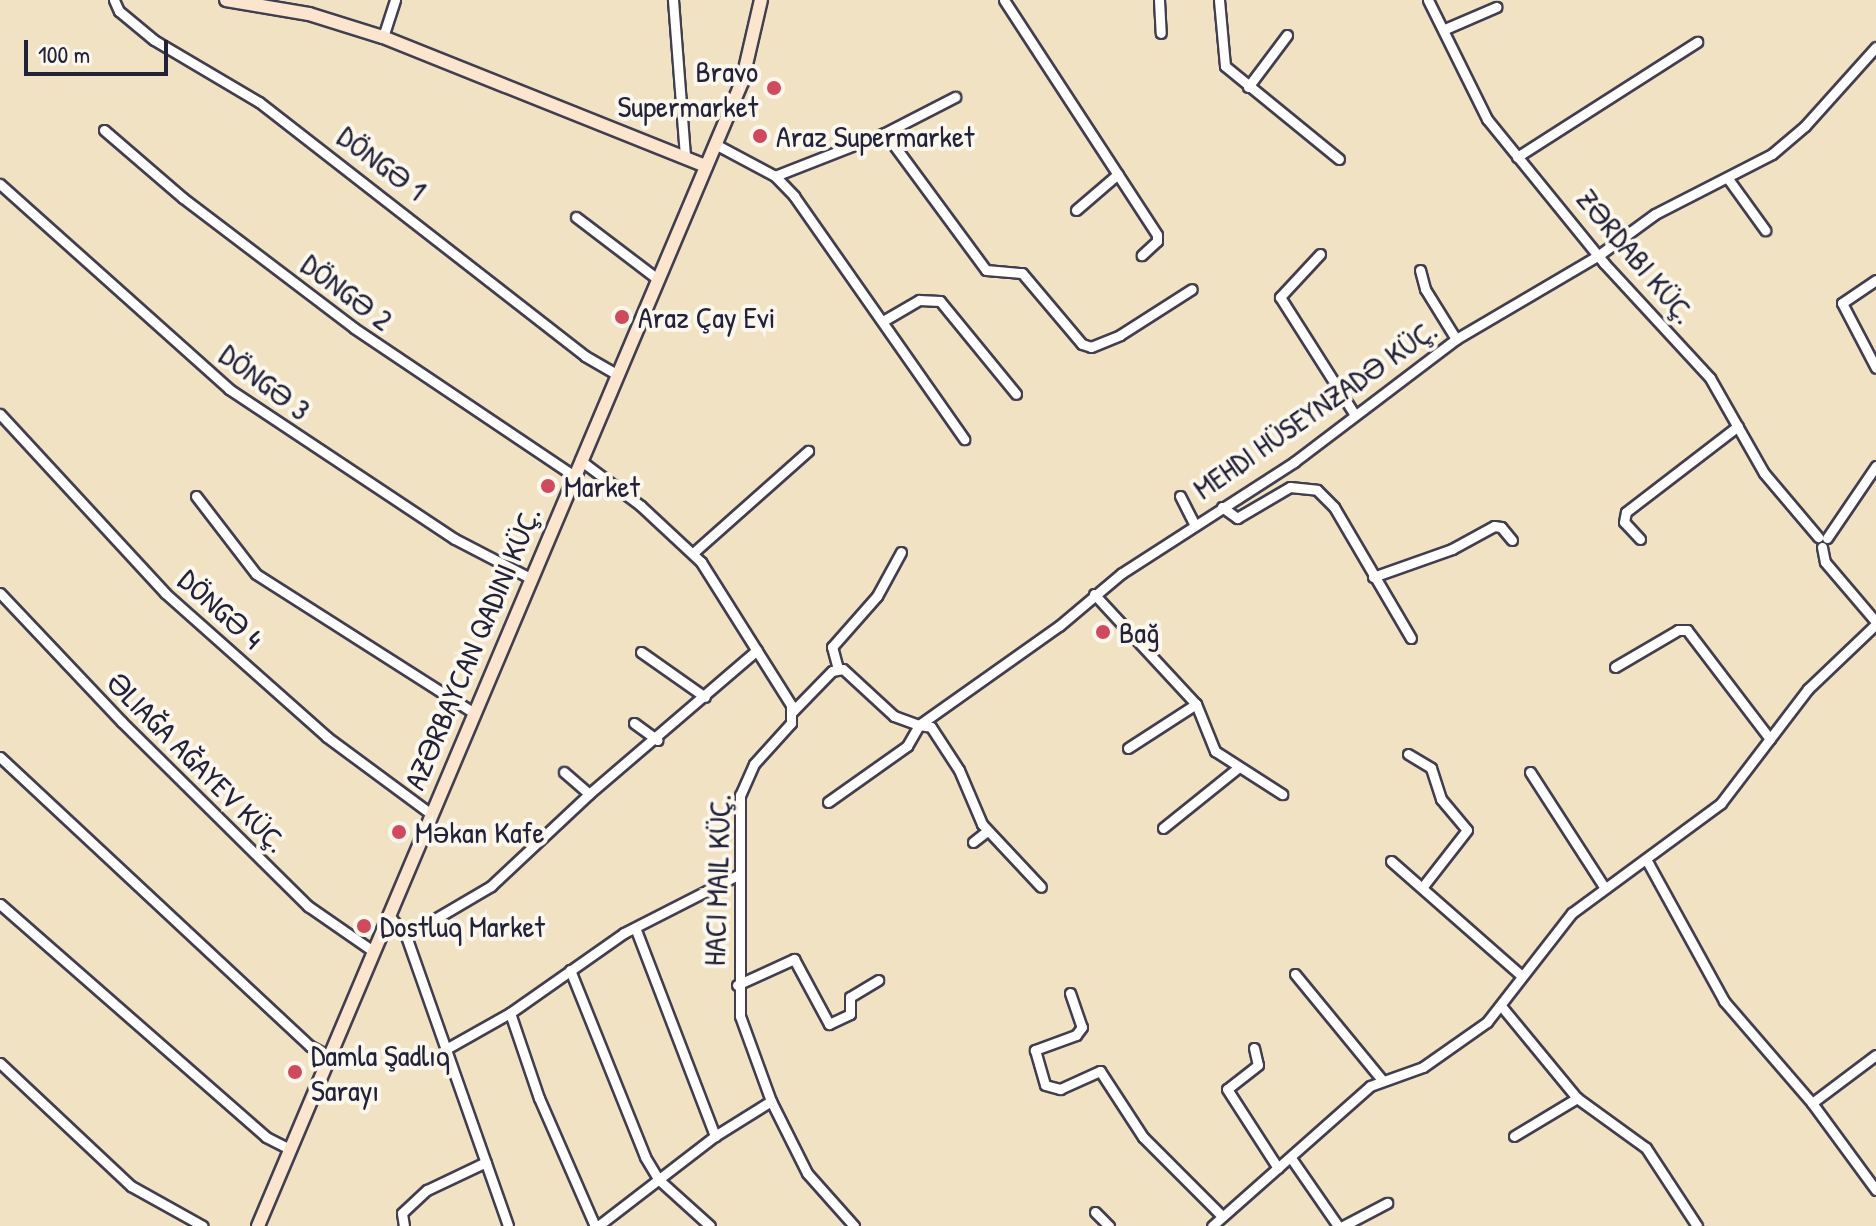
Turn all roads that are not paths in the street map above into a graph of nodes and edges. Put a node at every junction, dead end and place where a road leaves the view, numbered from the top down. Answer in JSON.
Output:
{"nodes":[{"id":1,"x":114,"y":0,"type":"edge"},
{"id":2,"x":226,"y":0,"type":"edge"},
{"id":3,"x":395,"y":0,"type":"edge"},
{"id":4,"x":673,"y":0,"type":"edge"},
{"id":5,"x":761,"y":0,"type":"edge"},
{"id":6,"x":1004,"y":0,"type":"edge"},
{"id":7,"x":1159,"y":0,"type":"edge"},
{"id":8,"x":1219,"y":0,"type":"edge"},
{"id":9,"x":1428,"y":0,"type":"edge"},
{"id":10,"x":1496,"y":7,"type":"dead end"},
{"id":11,"x":1445,"y":29,"type":"junction"},
{"id":12,"x":1161,"y":33,"type":"dead end"},
{"id":13,"x":1287,"y":35,"type":"dead end"},
{"id":14,"x":383,"y":37,"type":"junction"},
{"id":15,"x":1697,"y":42,"type":"dead end"},
{"id":16,"x":1876,"y":47,"type":"edge"},
{"id":17,"x":1248,"y":87,"type":"junction"},
{"id":18,"x":955,"y":97,"type":"dead end"},
{"id":19,"x":104,"y":130,"type":"dead end"},
{"id":20,"x":885,"y":133,"type":"junction"},
{"id":21,"x":715,"y":144,"type":"junction"},
{"id":22,"x":685,"y":157,"type":"junction"},
{"id":23,"x":1517,"y":157,"type":"junction"},
{"id":24,"x":1339,"y":159,"type":"dead end"},
{"id":25,"x":706,"y":166,"type":"junction"},
{"id":26,"x":1118,"y":174,"type":"junction"},
{"id":27,"x":775,"y":176,"type":"junction"},
{"id":28,"x":1729,"y":180,"type":"junction"},
{"id":29,"x":0,"y":184,"type":"edge"},
{"id":30,"x":1076,"y":210,"type":"dead end"},
{"id":31,"x":576,"y":217,"type":"dead end"},
{"id":32,"x":1765,"y":230,"type":"dead end"},
{"id":33,"x":1320,"y":254,"type":"dead end"},
{"id":34,"x":1142,"y":255,"type":"dead end"},
{"id":35,"x":1599,"y":255,"type":"junction"},
{"id":36,"x":1420,"y":270,"type":"dead end"},
{"id":37,"x":656,"y":278,"type":"junction"},
{"id":38,"x":1876,"y":280,"type":"edge"},
{"id":39,"x":1192,"y":289,"type":"dead end"},
{"id":40,"x":883,"y":321,"type":"junction"},
{"id":41,"x":1456,"y":339,"type":"junction"},
{"id":42,"x":1876,"y":368,"type":"edge"},
{"id":43,"x":616,"y":374,"type":"junction"},
{"id":44,"x":1016,"y":394,"type":"dead end"},
{"id":45,"x":0,"y":414,"type":"edge"},
{"id":46,"x":1355,"y":415,"type":"junction"},
{"id":47,"x":1738,"y":426,"type":"junction"},
{"id":48,"x":964,"y":439,"type":"dead end"},
{"id":49,"x":808,"y":451,"type":"dead end"},
{"id":50,"x":580,"y":460,"type":"junction"},
{"id":51,"x":1876,"y":466,"type":"edge"},
{"id":52,"x":573,"y":475,"type":"junction"},
{"id":53,"x":196,"y":496,"type":"dead end"},
{"id":54,"x":1180,"y":496,"type":"dead end"},
{"id":55,"x":1222,"y":507,"type":"junction"},
{"id":56,"x":1194,"y":524,"type":"junction"},
{"id":57,"x":1640,"y":539,"type":"dead end"},
{"id":58,"x":1512,"y":540,"type":"dead end"},
{"id":59,"x":1822,"y":541,"type":"junction"},
{"id":60,"x":901,"y":552,"type":"dead end"},
{"id":61,"x":693,"y":553,"type":"junction"},
{"id":62,"x":1373,"y":577,"type":"junction"},
{"id":63,"x":530,"y":578,"type":"junction"},
{"id":64,"x":0,"y":593,"type":"edge"},
{"id":65,"x":1094,"y":594,"type":"junction"},
{"id":66,"x":1876,"y":623,"type":"edge"},
{"id":67,"x":1411,"y":638,"type":"dead end"},
{"id":68,"x":757,"y":650,"type":"junction"},
{"id":69,"x":641,"y":652,"type":"dead end"},
{"id":70,"x":1615,"y":667,"type":"dead end"},
{"id":71,"x":838,"y":669,"type":"junction"},
{"id":72,"x":705,"y":697,"type":"junction"},
{"id":73,"x":1196,"y":704,"type":"junction"},
{"id":74,"x":473,"y":712,"type":"junction"},
{"id":75,"x":792,"y":712,"type":"junction"},
{"id":76,"x":634,"y":723,"type":"dead end"},
{"id":77,"x":919,"y":725,"type":"junction"},
{"id":78,"x":1770,"y":739,"type":"junction"},
{"id":79,"x":657,"y":740,"type":"junction"},
{"id":80,"x":1128,"y":748,"type":"dead end"},
{"id":81,"x":1408,"y":754,"type":"dead end"},
{"id":82,"x":0,"y":757,"type":"edge"},
{"id":83,"x":1239,"y":767,"type":"junction"},
{"id":84,"x":564,"y":772,"type":"dead end"},
{"id":85,"x":1530,"y":772,"type":"dead end"},
{"id":86,"x":589,"y":794,"type":"junction"},
{"id":87,"x":1282,"y":794,"type":"dead end"},
{"id":88,"x":828,"y":802,"type":"dead end"},
{"id":89,"x":431,"y":814,"type":"junction"},
{"id":90,"x":1163,"y":828,"type":"dead end"},
{"id":91,"x":987,"y":831,"type":"junction"},
{"id":92,"x":973,"y":842,"type":"dead end"},
{"id":93,"x":1646,"y":859,"type":"junction"},
{"id":94,"x":1391,"y":861,"type":"dead end"},
{"id":95,"x":738,"y":875,"type":"junction"},
{"id":96,"x":1424,"y":885,"type":"junction"},
{"id":97,"x":1041,"y":887,"type":"dead end"},
{"id":98,"x":1604,"y":887,"type":"junction"},
{"id":99,"x":0,"y":904,"type":"edge"},
{"id":100,"x":388,"y":914,"type":"junction"},
{"id":101,"x":636,"y":930,"type":"junction"},
{"id":102,"x":406,"y":936,"type":"junction"},
{"id":103,"x":373,"y":951,"type":"junction"},
{"id":104,"x":570,"y":970,"type":"junction"},
{"id":105,"x":1295,"y":974,"type":"dead end"},
{"id":106,"x":1522,"y":976,"type":"junction"},
{"id":107,"x":878,"y":980,"type":"dead end"},
{"id":108,"x":737,"y":985,"type":"junction"},
{"id":109,"x":1070,"y":993,"type":"dead end"},
{"id":110,"x":1502,"y":1007,"type":"junction"},
{"id":111,"x":510,"y":1013,"type":"junction"},
{"id":112,"x":1254,"y":1048,"type":"dead end"},
{"id":113,"x":446,"y":1049,"type":"junction"},
{"id":114,"x":1876,"y":1055,"type":"edge"},
{"id":115,"x":329,"y":1056,"type":"junction"},
{"id":116,"x":0,"y":1063,"type":"edge"},
{"id":117,"x":1382,"y":1080,"type":"junction"},
{"id":118,"x":1577,"y":1098,"type":"junction"},
{"id":119,"x":771,"y":1101,"type":"junction"},
{"id":120,"x":1812,"y":1103,"type":"junction"},
{"id":121,"x":715,"y":1136,"type":"junction"},
{"id":122,"x":1514,"y":1136,"type":"dead end"},
{"id":123,"x":290,"y":1149,"type":"junction"},
{"id":124,"x":1291,"y":1158,"type":"junction"},
{"id":125,"x":486,"y":1162,"type":"junction"},
{"id":126,"x":1278,"y":1168,"type":"junction"},
{"id":127,"x":658,"y":1179,"type":"junction"},
{"id":128,"x":1876,"y":1190,"type":"edge"},
{"id":129,"x":1387,"y":1203,"type":"dead end"},
{"id":130,"x":1095,"y":1212,"type":"dead end"},
{"id":131,"x":1222,"y":1216,"type":"junction"},
{"id":132,"x":203,"y":1226,"type":"edge"},
{"id":133,"x":258,"y":1226,"type":"edge"},
{"id":134,"x":404,"y":1226,"type":"edge"},
{"id":135,"x":508,"y":1226,"type":"edge"},
{"id":136,"x":597,"y":1226,"type":"edge"},
{"id":137,"x":710,"y":1226,"type":"edge"},
{"id":138,"x":854,"y":1226,"type":"edge"},
{"id":139,"x":1109,"y":1226,"type":"edge"},
{"id":140,"x":1212,"y":1226,"type":"edge"},
{"id":141,"x":1340,"y":1226,"type":"edge"},
{"id":142,"x":1697,"y":1226,"type":"edge"}],
"edges":[{"from":1,"to":43,"type":"street","name":"DÖNGƏ 1"},
{"from":2,"to":14,"type":"main road"},
{"from":3,"to":14,"type":"street"},
{"from":4,"to":22,"type":"street"},
{"from":5,"to":21,"type":"main road"},
{"from":6,"to":26,"type":"street"},
{"from":7,"to":12,"type":"street"},
{"from":8,"to":17,"type":"street"},
{"from":9,"to":11,"type":"street","name":"ZƏRDABI KÜÇ."},
{"from":10,"to":11,"type":"street"},
{"from":11,"to":23,"type":"street","name":"ZƏRDABI KÜÇ."},
{"from":13,"to":17,"type":"street"},
{"from":14,"to":22,"type":"main road"},
{"from":15,"to":23,"type":"street"},
{"from":16,"to":28,"type":"street","name":"MEHDI HÜSEYNZADƏ KÜÇ."},
{"from":17,"to":24,"type":"street"},
{"from":18,"to":20,"type":"street"},
{"from":19,"to":52,"type":"street","name":"DÖNGƏ 2"},
{"from":20,"to":27,"type":"street"},
{"from":20,"to":39,"type":"street"},
{"from":21,"to":25,"type":"main road"},
{"from":21,"to":27,"type":"street"},
{"from":22,"to":25,"type":"main road"},
{"from":23,"to":35,"type":"street","name":"ZƏRDABI KÜÇ."},
{"from":25,"to":37,"type":"main road"},
{"from":26,"to":30,"type":"street"},
{"from":26,"to":34,"type":"street"},
{"from":27,"to":40,"type":"street"},
{"from":28,"to":32,"type":"street"},
{"from":28,"to":35,"type":"street","name":"MEHDI HÜSEYNZADƏ KÜÇ."},
{"from":29,"to":63,"type":"street","name":"DÖNGƏ 3"},
{"from":31,"to":37,"type":"street"},
{"from":33,"to":46,"type":"street"},
{"from":35,"to":41,"type":"street","name":"MEHDI HÜSEYNZADƏ KÜÇ."},
{"from":35,"to":47,"type":"street","name":"ZƏRDABI KÜÇ."},
{"from":36,"to":41,"type":"street"},
{"from":37,"to":43,"type":"main road"},
{"from":38,"to":42,"type":"street"},
{"from":40,"to":44,"type":"street"},
{"from":40,"to":48,"type":"street"},
{"from":41,"to":46,"type":"street","name":"MEHDI HÜSEYNZADƏ KÜÇ."},
{"from":43,"to":50,"type":"main road"},
{"from":45,"to":89,"type":"street","name":"DÖNGƏ 4"},
{"from":46,"to":55,"type":"street","name":"MEHDI HÜSEYNZADƏ KÜÇ."},
{"from":47,"to":57,"type":"street"},
{"from":47,"to":59,"type":"street","name":"ZƏRDABI KÜÇ."},
{"from":49,"to":61,"type":"street"},
{"from":50,"to":52,"type":"main road"},
{"from":50,"to":61,"type":"street"},
{"from":51,"to":59,"type":"street"},
{"from":52,"to":63,"type":"main road"},
{"from":53,"to":74,"type":"street"},
{"from":54,"to":56,"type":"street"},
{"from":55,"to":56,"type":"street","name":"MEHDI HÜSEYNZADƏ KÜÇ."},
{"from":55,"to":62,"type":"street"},
{"from":56,"to":65,"type":"street","name":"MEHDI HÜSEYNZADƏ KÜÇ."},
{"from":58,"to":62,"type":"street"},
{"from":59,"to":66,"type":"street","name":"ZƏRDABI KÜÇ."},
{"from":60,"to":71,"type":"street"},
{"from":61,"to":68,"type":"street"},
{"from":62,"to":67,"type":"street"},
{"from":63,"to":74,"type":"main road"},
{"from":64,"to":103,"type":"street","name":"ƏLIAĞA AĞAYEV KÜÇ."},
{"from":65,"to":73,"type":"street"},
{"from":65,"to":77,"type":"street","name":"MEHDI HÜSEYNZADƏ KÜÇ."},
{"from":66,"to":78,"type":"street"},
{"from":68,"to":72,"type":"street"},
{"from":68,"to":75,"type":"street"},
{"from":69,"to":72,"type":"street"},
{"from":70,"to":78,"type":"street"},
{"from":71,"to":75,"type":"street"},
{"from":71,"to":77,"type":"street"},
{"from":72,"to":79,"type":"street"},
{"from":73,"to":80,"type":"street"},
{"from":73,"to":83,"type":"street"},
{"from":74,"to":89,"type":"main road"},
{"from":75,"to":95,"type":"street"},
{"from":76,"to":79,"type":"street"},
{"from":77,"to":88,"type":"street","name":"MEHDI HÜSEYNZADƏ KÜÇ."},
{"from":77,"to":91,"type":"street"},
{"from":78,"to":93,"type":"street"},
{"from":79,"to":86,"type":"street"},
{"from":81,"to":96,"type":"street"},
{"from":82,"to":115,"type":"street"},
{"from":83,"to":87,"type":"street"},
{"from":83,"to":90,"type":"street"},
{"from":84,"to":86,"type":"street"},
{"from":85,"to":98,"type":"street"},
{"from":86,"to":102,"type":"street"},
{"from":89,"to":100,"type":"main road"},
{"from":91,"to":92,"type":"street"},
{"from":91,"to":97,"type":"street"},
{"from":93,"to":98,"type":"street"},
{"from":93,"to":120,"type":"street"},
{"from":94,"to":96,"type":"street"},
{"from":95,"to":101,"type":"street"},
{"from":95,"to":108,"type":"street"},
{"from":96,"to":106,"type":"street"},
{"from":98,"to":106,"type":"street"},
{"from":99,"to":123,"type":"street"},
{"from":100,"to":102,"type":"street"},
{"from":100,"to":103,"type":"main road"},
{"from":101,"to":104,"type":"street"},
{"from":101,"to":121,"type":"street"},
{"from":102,"to":113,"type":"street"},
{"from":103,"to":115,"type":"main road"},
{"from":104,"to":111,"type":"street"},
{"from":104,"to":127,"type":"street"},
{"from":105,"to":117,"type":"street"},
{"from":106,"to":110,"type":"street"},
{"from":107,"to":108,"type":"street"},
{"from":108,"to":119,"type":"street"},
{"from":109,"to":131,"type":"street"},
{"from":110,"to":117,"type":"street"},
{"from":110,"to":118,"type":"street"},
{"from":111,"to":113,"type":"street"},
{"from":111,"to":136,"type":"street"},
{"from":112,"to":126,"type":"street"},
{"from":113,"to":125,"type":"street"},
{"from":114,"to":120,"type":"street"},
{"from":115,"to":123,"type":"main road"},
{"from":116,"to":132,"type":"street"},
{"from":117,"to":124,"type":"street"},
{"from":118,"to":122,"type":"street"},
{"from":118,"to":142,"type":"street"},
{"from":119,"to":121,"type":"street"},
{"from":119,"to":138,"type":"street"},
{"from":120,"to":128,"type":"street"},
{"from":121,"to":127,"type":"street"},
{"from":123,"to":133,"type":"main road"},
{"from":124,"to":126,"type":"street"},
{"from":124,"to":141,"type":"street"},
{"from":125,"to":134,"type":"street"},
{"from":125,"to":135,"type":"street"},
{"from":126,"to":131,"type":"street"},
{"from":127,"to":136,"type":"street"},
{"from":127,"to":137,"type":"street"},
{"from":129,"to":141,"type":"street"},
{"from":130,"to":139,"type":"street"},
{"from":131,"to":140,"type":"street"}]}
